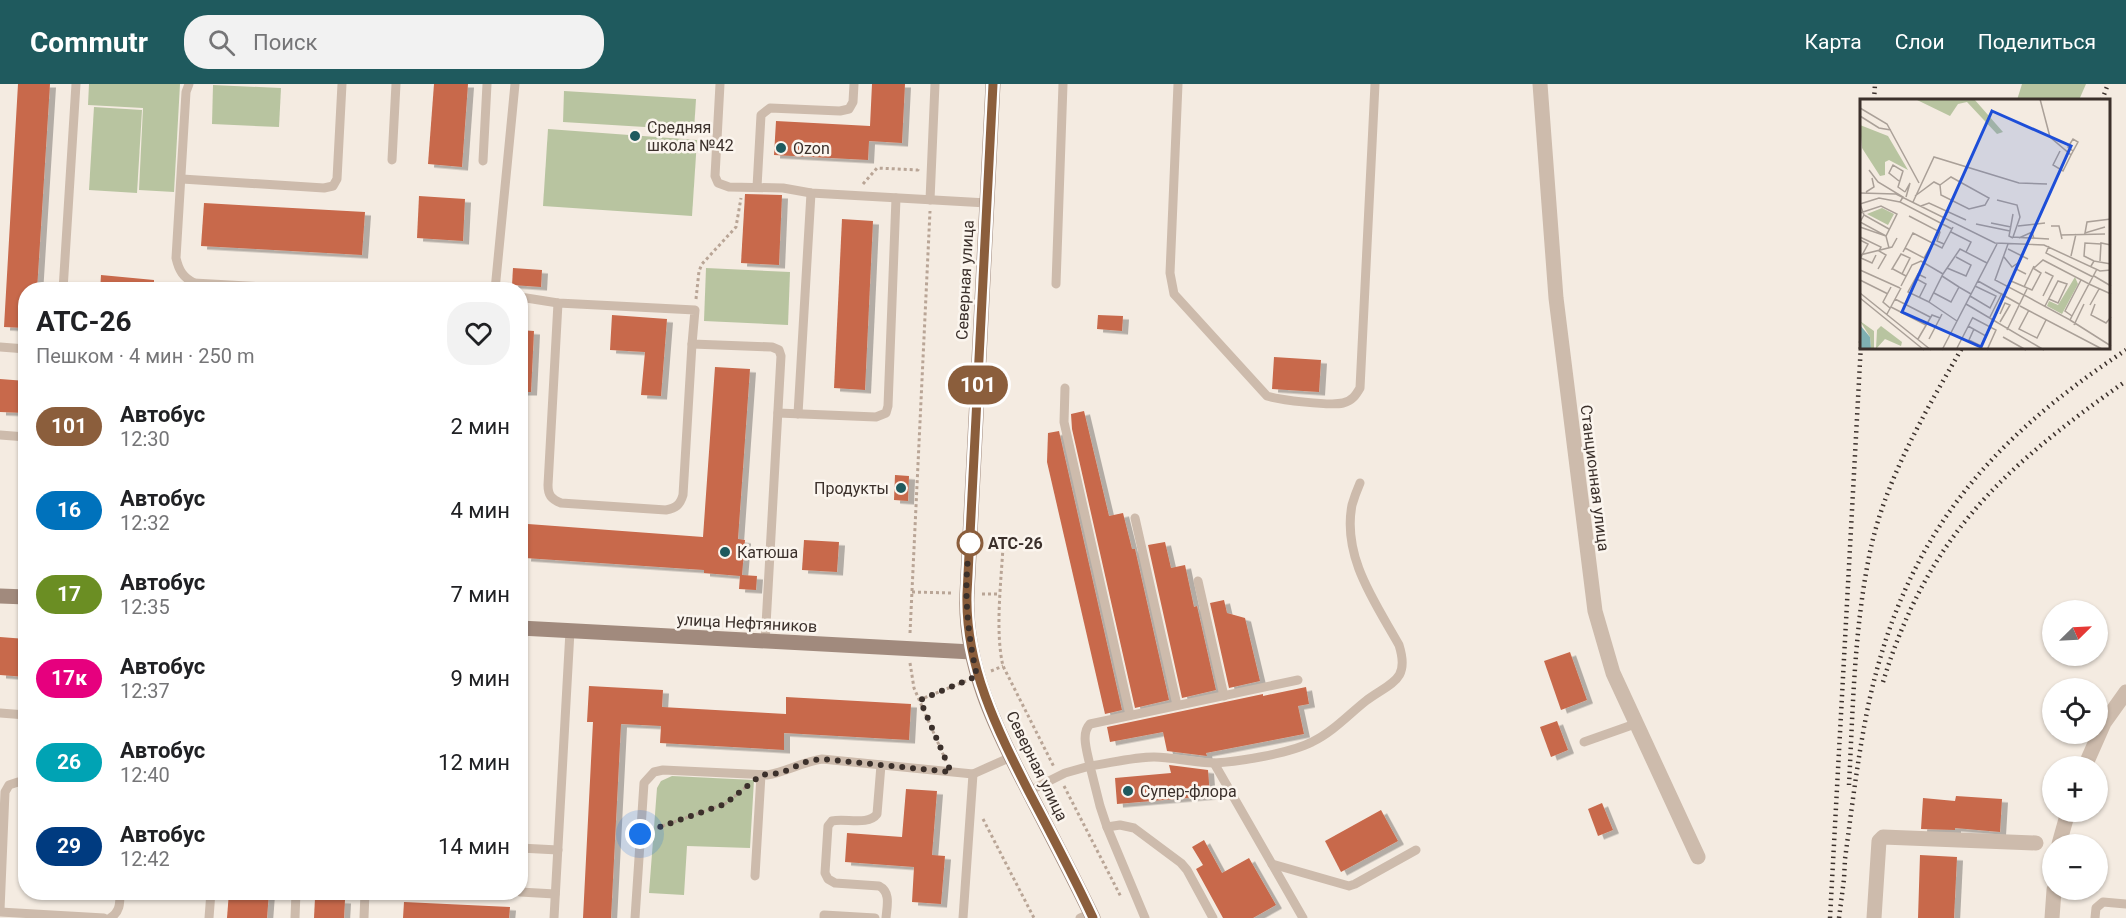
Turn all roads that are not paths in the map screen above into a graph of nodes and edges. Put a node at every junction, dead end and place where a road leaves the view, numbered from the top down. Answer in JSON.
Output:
{"nodes":[{"id":1,"x":76,"y":84,"type":"edge"},
{"id":2,"x":189,"y":84,"type":"edge"},
{"id":3,"x":342,"y":84,"type":"edge"},
{"id":4,"x":396,"y":84,"type":"edge"},
{"id":5,"x":487,"y":84,"type":"edge"},
{"id":6,"x":515,"y":84,"type":"edge"},
{"id":7,"x":720,"y":84,"type":"edge"},
{"id":8,"x":854,"y":84,"type":"edge"},
{"id":9,"x":935,"y":84,"type":"edge"},
{"id":10,"x":993,"y":84,"type":"edge"},
{"id":11,"x":1063,"y":84,"type":"edge"},
{"id":12,"x":1178,"y":84,"type":"edge"},
{"id":13,"x":1375,"y":84,"type":"edge"},
{"id":14,"x":1540,"y":84,"type":"edge"},
{"id":15,"x":392,"y":160,"type":"dead end"},
{"id":16,"x":483,"y":161,"type":"dead end"},
{"id":17,"x":182,"y":179,"type":"junction"},
{"id":18,"x":757,"y":187,"type":"junction"},
{"id":19,"x":811,"y":193,"type":"junction"},
{"id":20,"x":896,"y":198,"type":"junction"},
{"id":21,"x":930,"y":200,"type":"junction"},
{"id":22,"x":987,"y":203,"type":"junction"},
{"id":23,"x":64,"y":282,"type":"edge"},
{"id":24,"x":190,"y":282,"type":"edge"},
{"id":25,"x":496,"y":282,"type":"edge"},
{"id":26,"x":1056,"y":284,"type":"dead end"},
{"id":27,"x":528,"y":298,"type":"edge"},
{"id":28,"x":558,"y":303,"type":"junction"},
{"id":29,"x":692,"y":344,"type":"junction"},
{"id":30,"x":0,"y":347,"type":"edge"},
{"id":31,"x":18,"y":348,"type":"edge"},
{"id":32,"x":1065,"y":387,"type":"dead end"},
{"id":33,"x":778,"y":413,"type":"junction"},
{"id":34,"x":798,"y":414,"type":"junction"},
{"id":35,"x":0,"y":435,"type":"edge"},
{"id":36,"x":18,"y":436,"type":"edge"},
{"id":37,"x":1360,"y":483,"type":"dead end"},
{"id":38,"x":1135,"y":518,"type":"dead end"},
{"id":39,"x":1198,"y":582,"type":"dead end"},
{"id":40,"x":0,"y":596,"type":"edge"},
{"id":41,"x":18,"y":597,"type":"edge"},
{"id":42,"x":528,"y":628,"type":"edge"},
{"id":43,"x":570,"y":631,"type":"junction"},
{"id":44,"x":765,"y":643,"type":"junction"},
{"id":45,"x":972,"y":652,"type":"junction"},
{"id":46,"x":1298,"y":680,"type":"dead end"},
{"id":47,"x":2126,"y":692,"type":"edge"},
{"id":48,"x":1224,"y":696,"type":"junction"},
{"id":49,"x":1178,"y":705,"type":"junction"},
{"id":50,"x":0,"y":713,"type":"edge"},
{"id":51,"x":18,"y":715,"type":"edge"},
{"id":52,"x":1130,"y":715,"type":"junction"},
{"id":53,"x":1635,"y":724,"type":"junction"},
{"id":54,"x":1584,"y":742,"type":"dead end"},
{"id":55,"x":1011,"y":756,"type":"junction"},
{"id":56,"x":2089,"y":756,"type":"edge"},
{"id":57,"x":1214,"y":763,"type":"junction"},
{"id":58,"x":881,"y":765,"type":"junction"},
{"id":59,"x":1090,"y":766,"type":"junction"},
{"id":60,"x":973,"y":774,"type":"junction"},
{"id":61,"x":761,"y":775,"type":"junction"},
{"id":62,"x":18,"y":782,"type":"edge"},
{"id":63,"x":1029,"y":791,"type":"junction"},
{"id":64,"x":1107,"y":827,"type":"junction"},
{"id":65,"x":2036,"y":843,"type":"dead end"},
{"id":66,"x":528,"y":848,"type":"edge"},
{"id":67,"x":558,"y":850,"type":"junction"},
{"id":68,"x":1416,"y":850,"type":"dead end"},
{"id":69,"x":1698,"y":857,"type":"dead end"},
{"id":70,"x":1272,"y":864,"type":"junction"},
{"id":71,"x":755,"y":876,"type":"dead end"},
{"id":72,"x":528,"y":892,"type":"edge"},
{"id":73,"x":555,"y":894,"type":"junction"},
{"id":74,"x":120,"y":900,"type":"edge"},
{"id":75,"x":210,"y":900,"type":"edge"},
{"id":76,"x":296,"y":900,"type":"edge"},
{"id":77,"x":365,"y":900,"type":"edge"},
{"id":78,"x":2053,"y":900,"type":"edge"},
{"id":79,"x":2126,"y":904,"type":"edge"},
{"id":80,"x":0,"y":911,"type":"edge"},
{"id":81,"x":1088,"y":916,"type":"edge"},
{"id":82,"x":104,"y":918,"type":"edge"},
{"id":83,"x":110,"y":918,"type":"edge"},
{"id":84,"x":209,"y":918,"type":"edge"},
{"id":85,"x":295,"y":918,"type":"edge"},
{"id":86,"x":364,"y":918,"type":"edge"},
{"id":87,"x":554,"y":918,"type":"edge"},
{"id":88,"x":635,"y":918,"type":"edge"},
{"id":89,"x":824,"y":918,"type":"edge"},
{"id":90,"x":875,"y":918,"type":"edge"},
{"id":91,"x":886,"y":918,"type":"edge"},
{"id":92,"x":963,"y":918,"type":"edge"},
{"id":93,"x":1146,"y":918,"type":"edge"},
{"id":94,"x":1213,"y":918,"type":"edge"},
{"id":95,"x":1303,"y":918,"type":"edge"},
{"id":96,"x":1874,"y":918,"type":"edge"},
{"id":97,"x":2052,"y":918,"type":"edge"},
{"id":98,"x":2095,"y":918,"type":"edge"}],
"edges":[{"from":1,"to":23,"type":"lane"},
{"from":2,"to":17,"type":"lane"},
{"from":3,"to":17,"type":"lane"},
{"from":4,"to":15,"type":"lane"},
{"from":5,"to":16,"type":"lane"},
{"from":6,"to":25,"type":"lane"},
{"from":7,"to":18,"type":"lane"},
{"from":8,"to":18,"type":"lane"},
{"from":9,"to":21,"type":"lane"},
{"from":10,"to":22,"type":"main road","name":"Северная улица"},
{"from":11,"to":26,"type":"lane"},
{"from":12,"to":13,"type":"lane"},
{"from":14,"to":53,"type":"street","name":"Станционная улица"},
{"from":17,"to":24,"type":"lane"},
{"from":18,"to":19,"type":"lane"},
{"from":19,"to":20,"type":"lane"},
{"from":19,"to":34,"type":"lane"},
{"from":20,"to":21,"type":"lane"},
{"from":20,"to":34,"type":"lane"},
{"from":21,"to":22,"type":"lane"},
{"from":22,"to":45,"type":"main road","name":"Северная улица"},
{"from":27,"to":28,"type":"lane"},
{"from":28,"to":29,"type":"lane"},
{"from":28,"to":29,"type":"lane"},
{"from":29,"to":33,"type":"lane"},
{"from":30,"to":31,"type":"lane"},
{"from":32,"to":52,"type":"lane"},
{"from":33,"to":34,"type":"lane"},
{"from":33,"to":44,"type":"lane"},
{"from":35,"to":36,"type":"lane"},
{"from":37,"to":57,"type":"lane"},
{"from":38,"to":49,"type":"lane"},
{"from":39,"to":48,"type":"lane"},
{"from":40,"to":41,"type":"main road"},
{"from":42,"to":43,"type":"main road","name":"улица Нефтяников"},
{"from":43,"to":44,"type":"main road","name":"улица Нефтяников"},
{"from":43,"to":67,"type":"lane"},
{"from":44,"to":45,"type":"main road","name":"улица Нефтяников"},
{"from":45,"to":55,"type":"main road","name":"Северная улица"},
{"from":46,"to":48,"type":"lane"},
{"from":47,"to":56,"type":"street"},
{"from":48,"to":49,"type":"lane"},
{"from":49,"to":52,"type":"lane"},
{"from":50,"to":51,"type":"lane"},
{"from":52,"to":59,"type":"lane"},
{"from":53,"to":54,"type":"lane"},
{"from":53,"to":69,"type":"street","name":"Станционная улица"},
{"from":55,"to":60,"type":"lane"},
{"from":55,"to":63,"type":"main road","name":"Северная улица"},
{"from":57,"to":59,"type":"lane"},
{"from":57,"to":70,"type":"lane"},
{"from":58,"to":60,"type":"lane"},
{"from":58,"to":61,"type":"lane"},
{"from":58,"to":91,"type":"lane"},
{"from":59,"to":63,"type":"lane"},
{"from":59,"to":64,"type":"lane"},
{"from":60,"to":92,"type":"lane"},
{"from":61,"to":71,"type":"lane"},
{"from":61,"to":88,"type":"lane"},
{"from":62,"to":80,"type":"lane"},
{"from":63,"to":81,"type":"main road","name":"Северная улица"},
{"from":64,"to":93,"type":"lane"},
{"from":64,"to":94,"type":"lane"},
{"from":65,"to":96,"type":"street"},
{"from":66,"to":67,"type":"lane"},
{"from":67,"to":73,"type":"lane"},
{"from":68,"to":70,"type":"lane"},
{"from":70,"to":95,"type":"lane"},
{"from":72,"to":73,"type":"lane"},
{"from":73,"to":87,"type":"lane"},
{"from":74,"to":83,"type":"lane"},
{"from":75,"to":84,"type":"lane"},
{"from":76,"to":85,"type":"lane"},
{"from":77,"to":86,"type":"lane"},
{"from":78,"to":97,"type":"street"},
{"from":79,"to":98,"type":"lane"},
{"from":80,"to":82,"type":"lane"},
{"from":89,"to":90,"type":"lane"}]}
